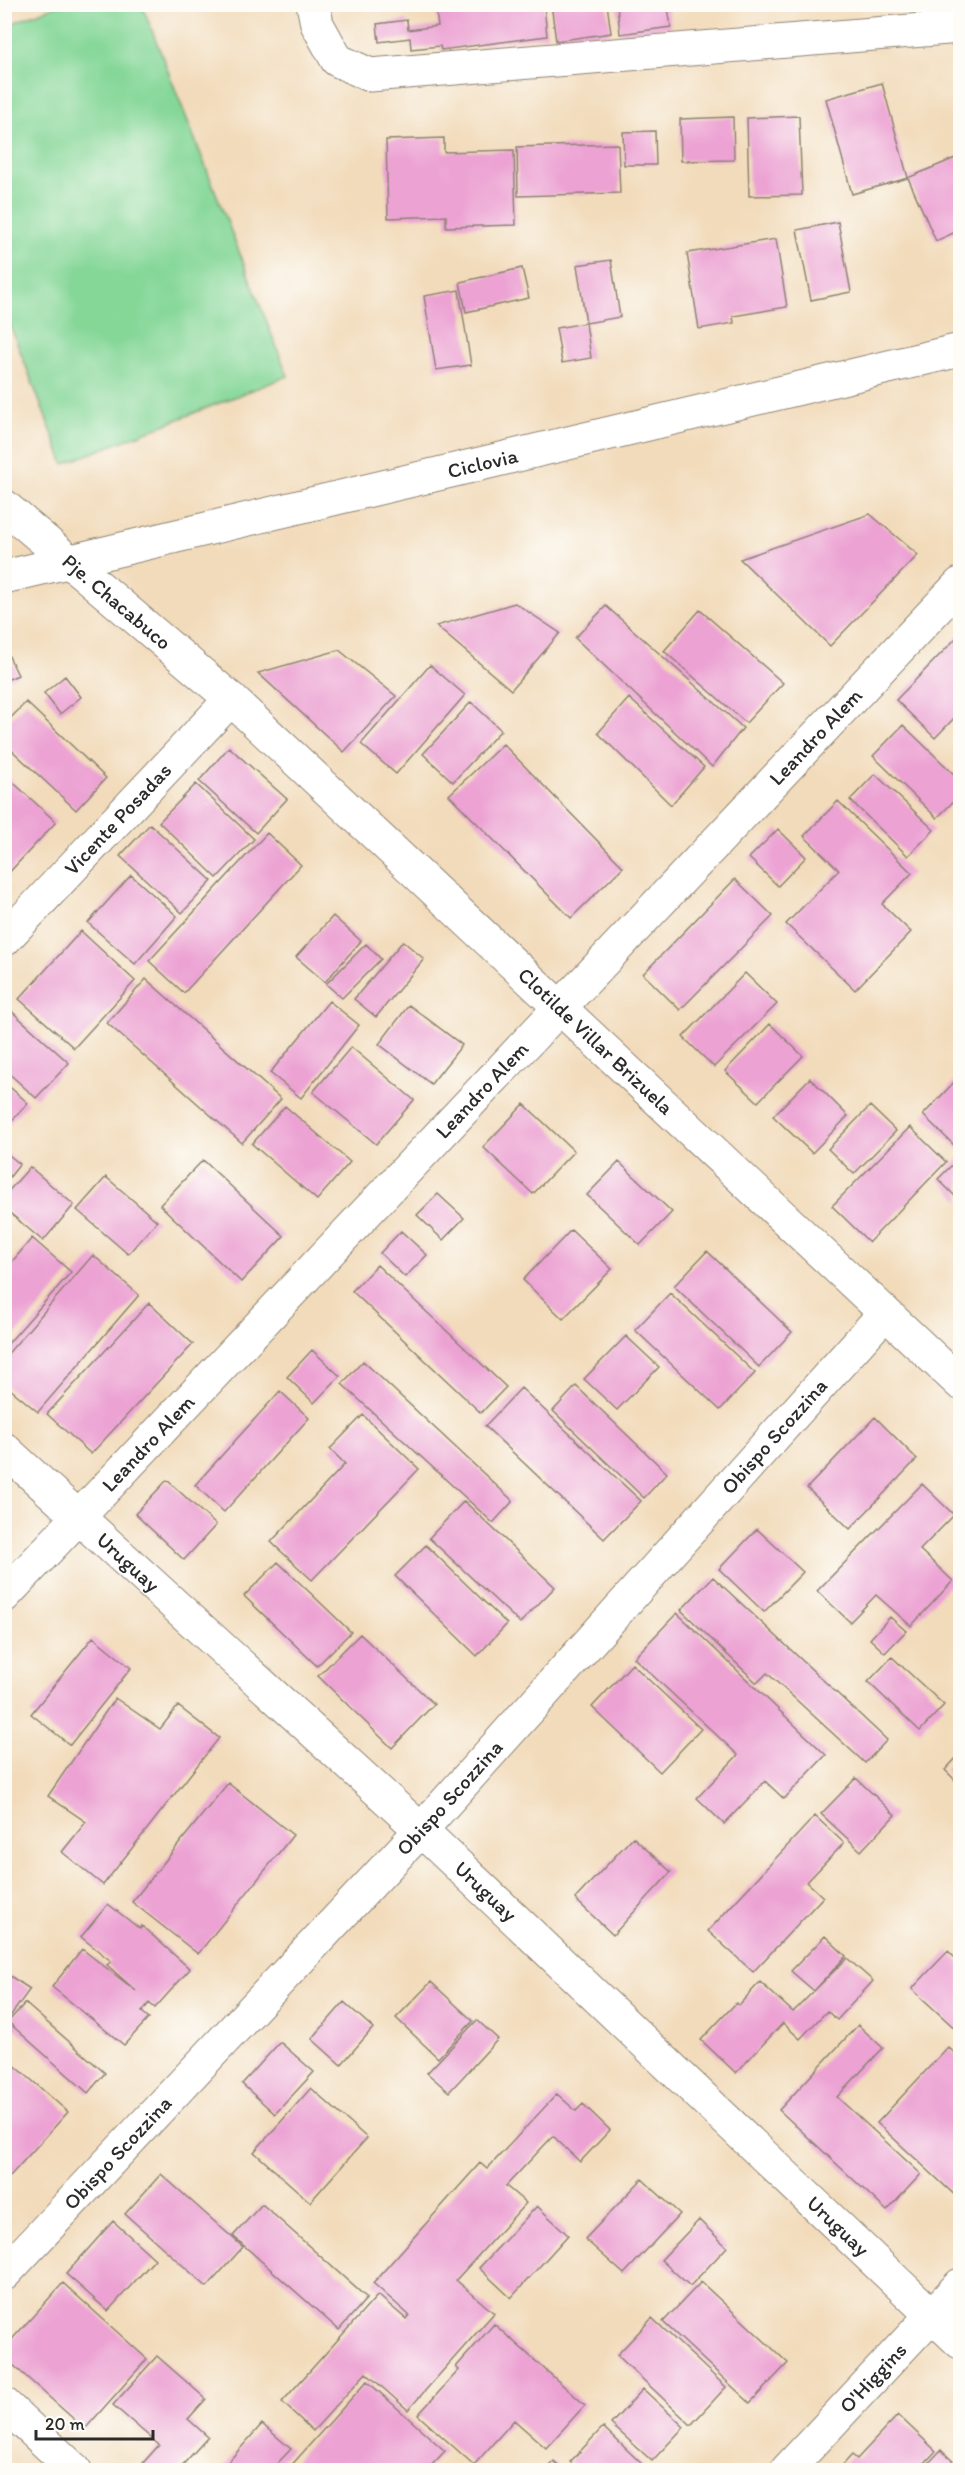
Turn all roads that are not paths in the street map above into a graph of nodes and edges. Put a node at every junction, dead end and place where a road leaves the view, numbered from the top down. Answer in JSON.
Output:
{"nodes":[{"id":1,"x":313,"y":4,"type":"edge"},
{"id":2,"x":960,"y":27,"type":"edge"},
{"id":3,"x":960,"y":350,"type":"edge"},
{"id":4,"x":4,"y":506,"type":"edge"},
{"id":5,"x":71,"y":561,"type":"junction"},
{"id":6,"x":4,"y":577,"type":"edge"},
{"id":7,"x":960,"y":584,"type":"edge"},
{"id":8,"x":231,"y":699,"type":"junction"},
{"id":9,"x":4,"y":940,"type":"edge"},
{"id":10,"x":560,"y":1007,"type":"junction"},
{"id":11,"x":885,"y":1313,"type":"junction"},
{"id":12,"x":960,"y":1383,"type":"edge"},
{"id":13,"x":4,"y":1449,"type":"edge"},
{"id":14,"x":79,"y":1517,"type":"junction"},
{"id":15,"x":4,"y":1596,"type":"edge"},
{"id":16,"x":421,"y":1830,"type":"junction"},
{"id":17,"x":4,"y":2274,"type":"edge"},
{"id":18,"x":960,"y":2285,"type":"edge"},
{"id":19,"x":932,"y":2316,"type":"junction"},
{"id":20,"x":960,"y":2342,"type":"edge"},
{"id":21,"x":4,"y":2404,"type":"edge"},
{"id":22,"x":75,"y":2470,"type":"edge"},
{"id":23,"x":787,"y":2470,"type":"edge"}],
"edges":[{"from":1,"to":2,"type":"street"},
{"from":3,"to":5,"type":"street","name":"Ciclovia"},
{"from":4,"to":5,"type":"street","name":"Pje. Chacabuco"},
{"from":5,"to":6,"type":"street","name":"Ciclovia"},
{"from":5,"to":8,"type":"street","name":"Pje. Chacabuco"},
{"from":7,"to":10,"type":"street","name":"Leandro Alem"},
{"from":8,"to":9,"type":"street","name":"Vicente Posadas"},
{"from":8,"to":10,"type":"street","name":"Clotilde Villar Brizuela"},
{"from":10,"to":11,"type":"street","name":"Clotilde Villar Brizuela"},
{"from":10,"to":14,"type":"street","name":"Leandro Alem"},
{"from":11,"to":12,"type":"street","name":"Clotilde Villar Brizuela"},
{"from":11,"to":16,"type":"street","name":"Obispo Scozzina"},
{"from":13,"to":14,"type":"street","name":"Uruguay"},
{"from":14,"to":15,"type":"street","name":"Leandro Alem"},
{"from":14,"to":16,"type":"street","name":"Uruguay"},
{"from":16,"to":17,"type":"street","name":"Obispo Scozzina"},
{"from":16,"to":19,"type":"street","name":"Uruguay"},
{"from":18,"to":19,"type":"street","name":"O'Higgins"},
{"from":19,"to":20,"type":"street","name":"Uruguay"},
{"from":19,"to":23,"type":"street","name":"O'Higgins"},
{"from":21,"to":22,"type":"street"}]}
